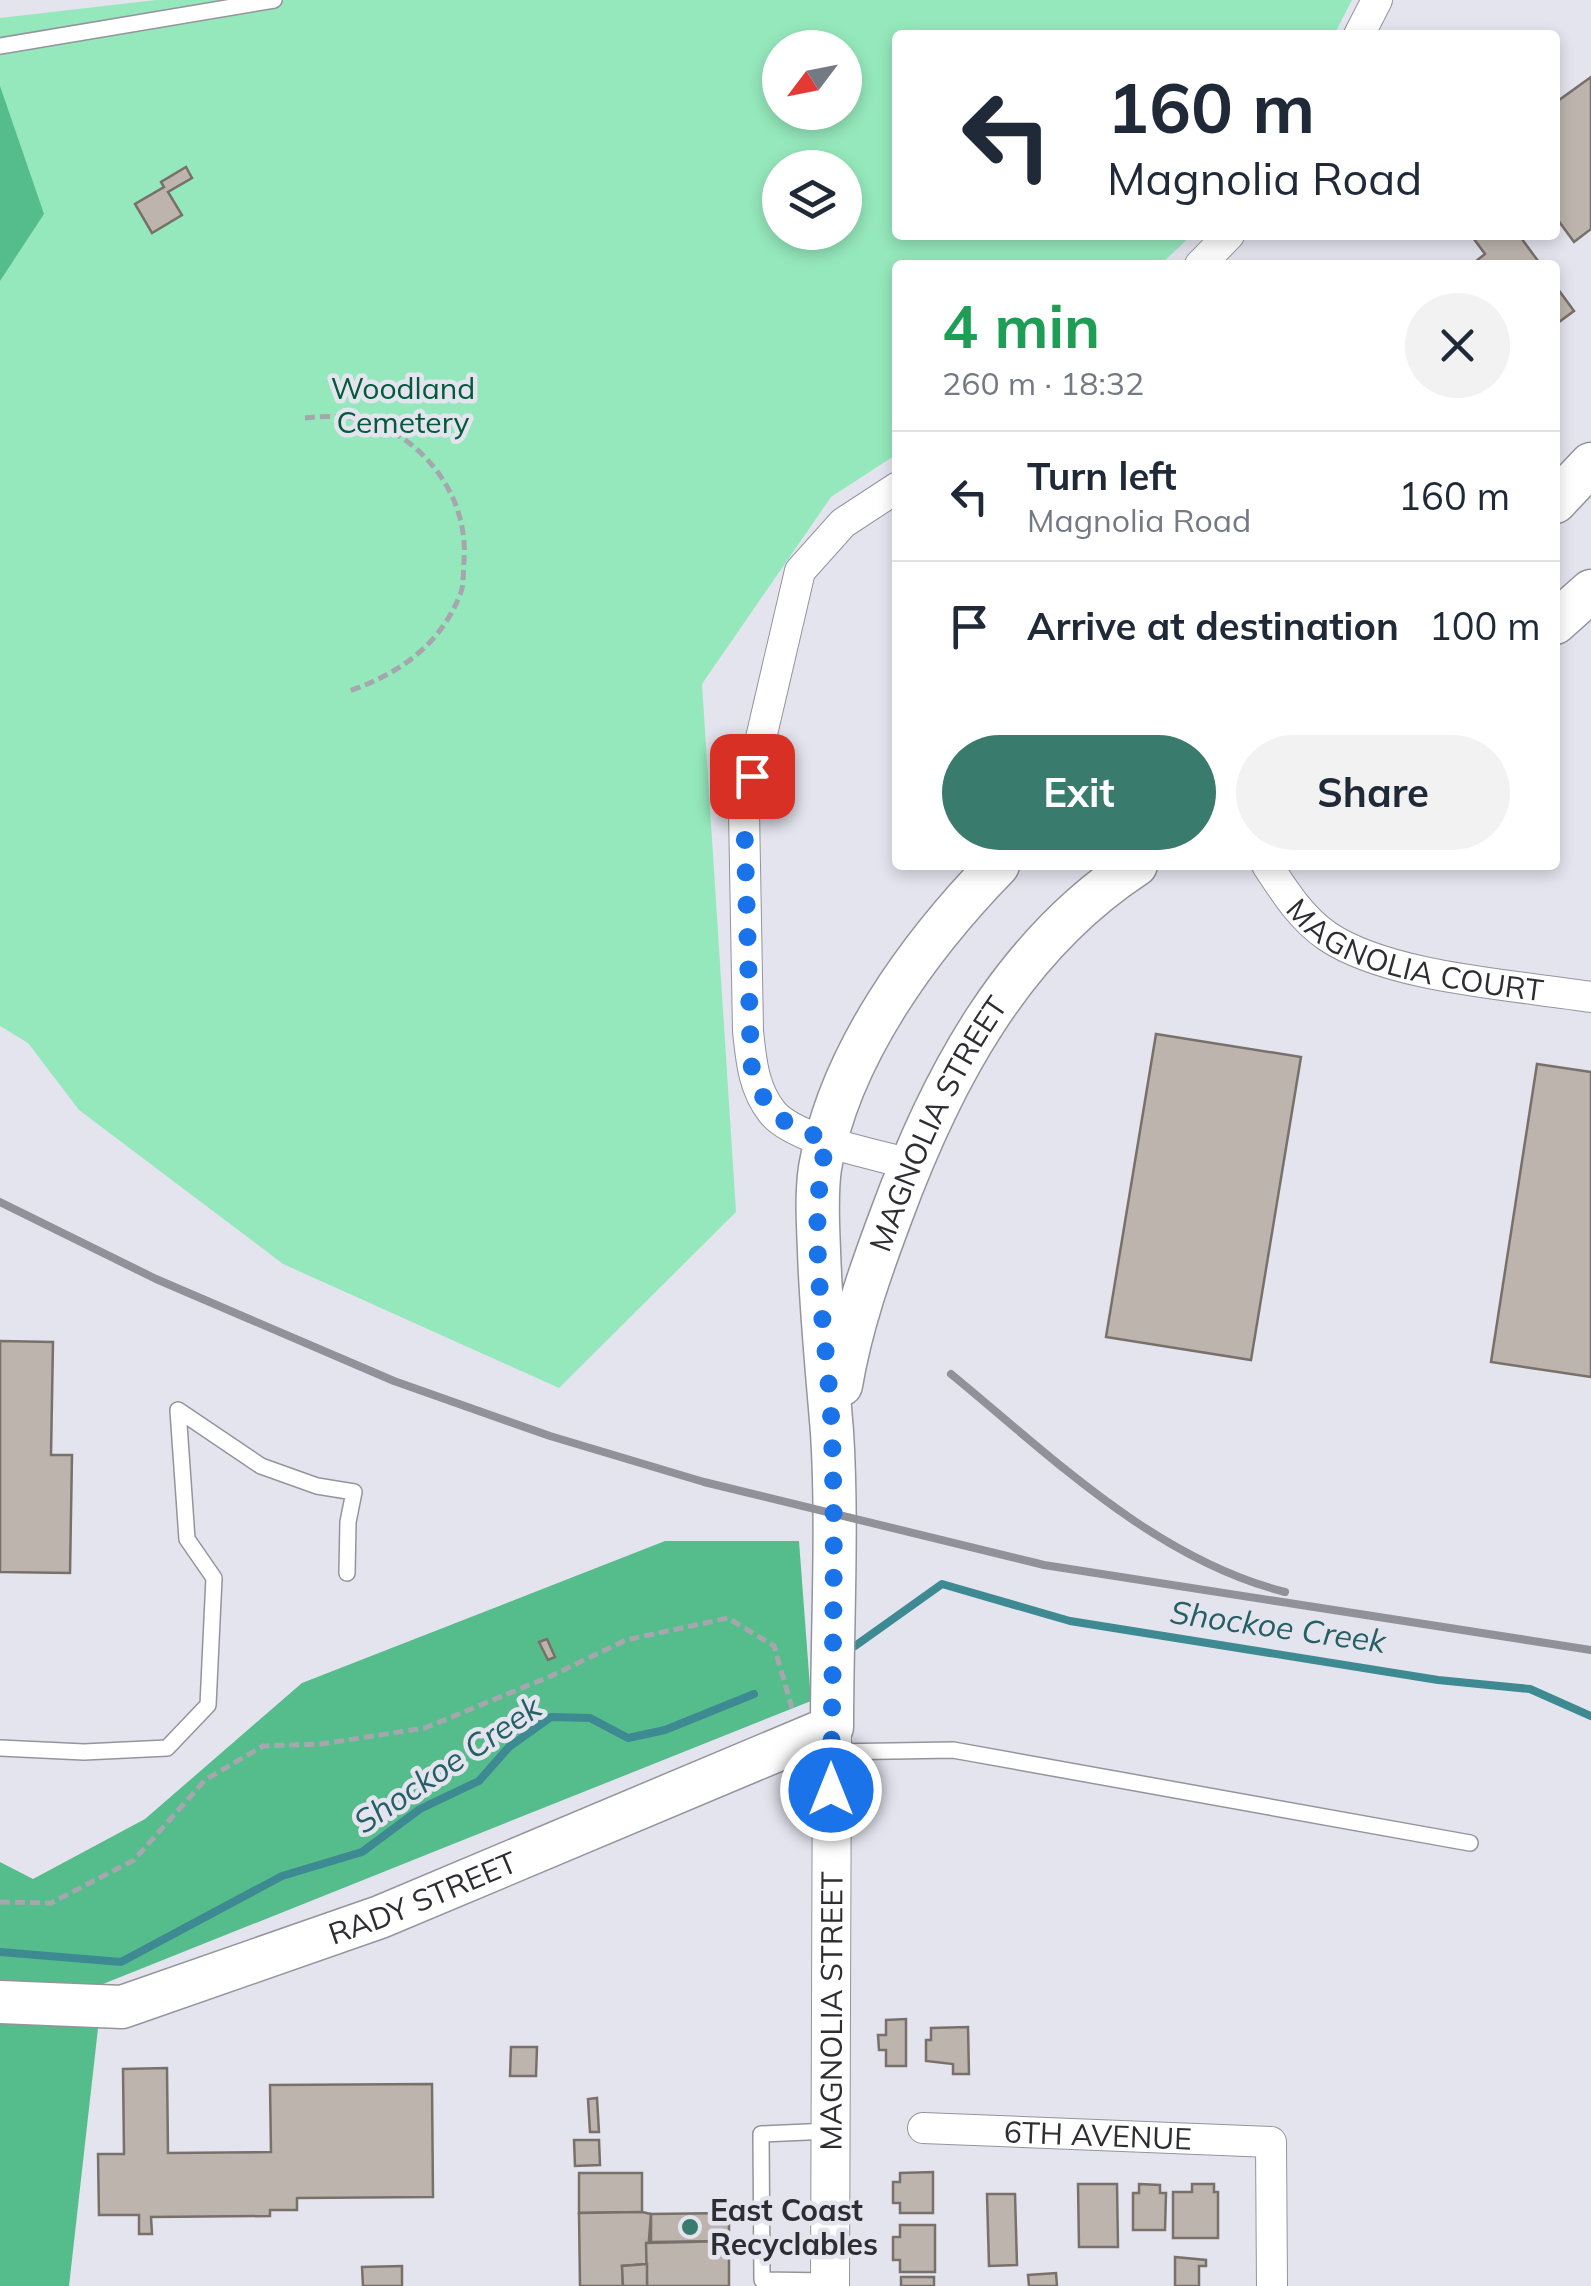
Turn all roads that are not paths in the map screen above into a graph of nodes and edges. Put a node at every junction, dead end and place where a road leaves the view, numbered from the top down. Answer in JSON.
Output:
{"nodes":[{"id":1,"x":274,"y":0,"type":"edge"},
{"id":2,"x":1377,"y":0,"type":"edge"},
{"id":3,"x":1362,"y":30,"type":"edge"},
{"id":4,"x":0,"y":46,"type":"edge"},
{"id":5,"x":1224,"y":240,"type":"edge"},
{"id":6,"x":1205,"y":260,"type":"edge"},
{"id":7,"x":1591,"y":464,"type":"edge"},
{"id":8,"x":892,"y":491,"type":"edge"},
{"id":9,"x":1560,"y":497,"type":"edge"},
{"id":10,"x":1591,"y":590,"type":"edge"},
{"id":11,"x":1560,"y":618,"type":"edge"},
{"id":12,"x":994,"y":870,"type":"edge"},
{"id":13,"x":1130,"y":870,"type":"edge"},
{"id":14,"x":1272,"y":870,"type":"edge"},
{"id":15,"x":1591,"y":997,"type":"edge"},
{"id":16,"x":827,"y":1140,"type":"junction"},
{"id":17,"x":910,"y":1164,"type":"junction"},
{"id":18,"x":832,"y":1434,"type":"junction"},
{"id":19,"x":347,"y":1573,"type":"dead end"},
{"id":20,"x":821,"y":1739,"type":"junction"},
{"id":21,"x":0,"y":1748,"type":"edge"},
{"id":22,"x":1470,"y":1843,"type":"dead end"},
{"id":23,"x":0,"y":2002,"type":"edge"},
{"id":24,"x":924,"y":2128,"type":"dead end"},
{"id":25,"x":830,"y":2131,"type":"junction"},
{"id":26,"x":830,"y":2284,"type":"edge"},
{"id":27,"x":1272,"y":2286,"type":"edge"}],
"edges":[{"from":1,"to":4,"type":"lane"},
{"from":2,"to":3,"type":"street"},
{"from":5,"to":6,"type":"street"},
{"from":7,"to":9,"type":"main road"},
{"from":8,"to":16,"type":"street"},
{"from":10,"to":11,"type":"main road"},
{"from":12,"to":16,"type":"main road","name":"MAGNOLIA STREET"},
{"from":13,"to":17,"type":"main road","name":"MAGNOLIA STREET"},
{"from":14,"to":15,"type":"street","name":"MAGNOLIA COURT"},
{"from":16,"to":17,"type":"street"},
{"from":16,"to":18,"type":"main road","name":"MAGNOLIA STREET"},
{"from":17,"to":18,"type":"main road","name":"MAGNOLIA STREET"},
{"from":18,"to":20,"type":"main road","name":"MAGNOLIA STREET"},
{"from":19,"to":21,"type":"lane"},
{"from":20,"to":22,"type":"lane"},
{"from":20,"to":23,"type":"main road","name":"RADY STREET"},
{"from":20,"to":25,"type":"street","name":"MAGNOLIA STREET"},
{"from":24,"to":27,"type":"street","name":"6TH AVENUE"},
{"from":25,"to":26,"type":"street","name":"MAGNOLIA STREET"},
{"from":25,"to":26,"type":"lane"}]}
